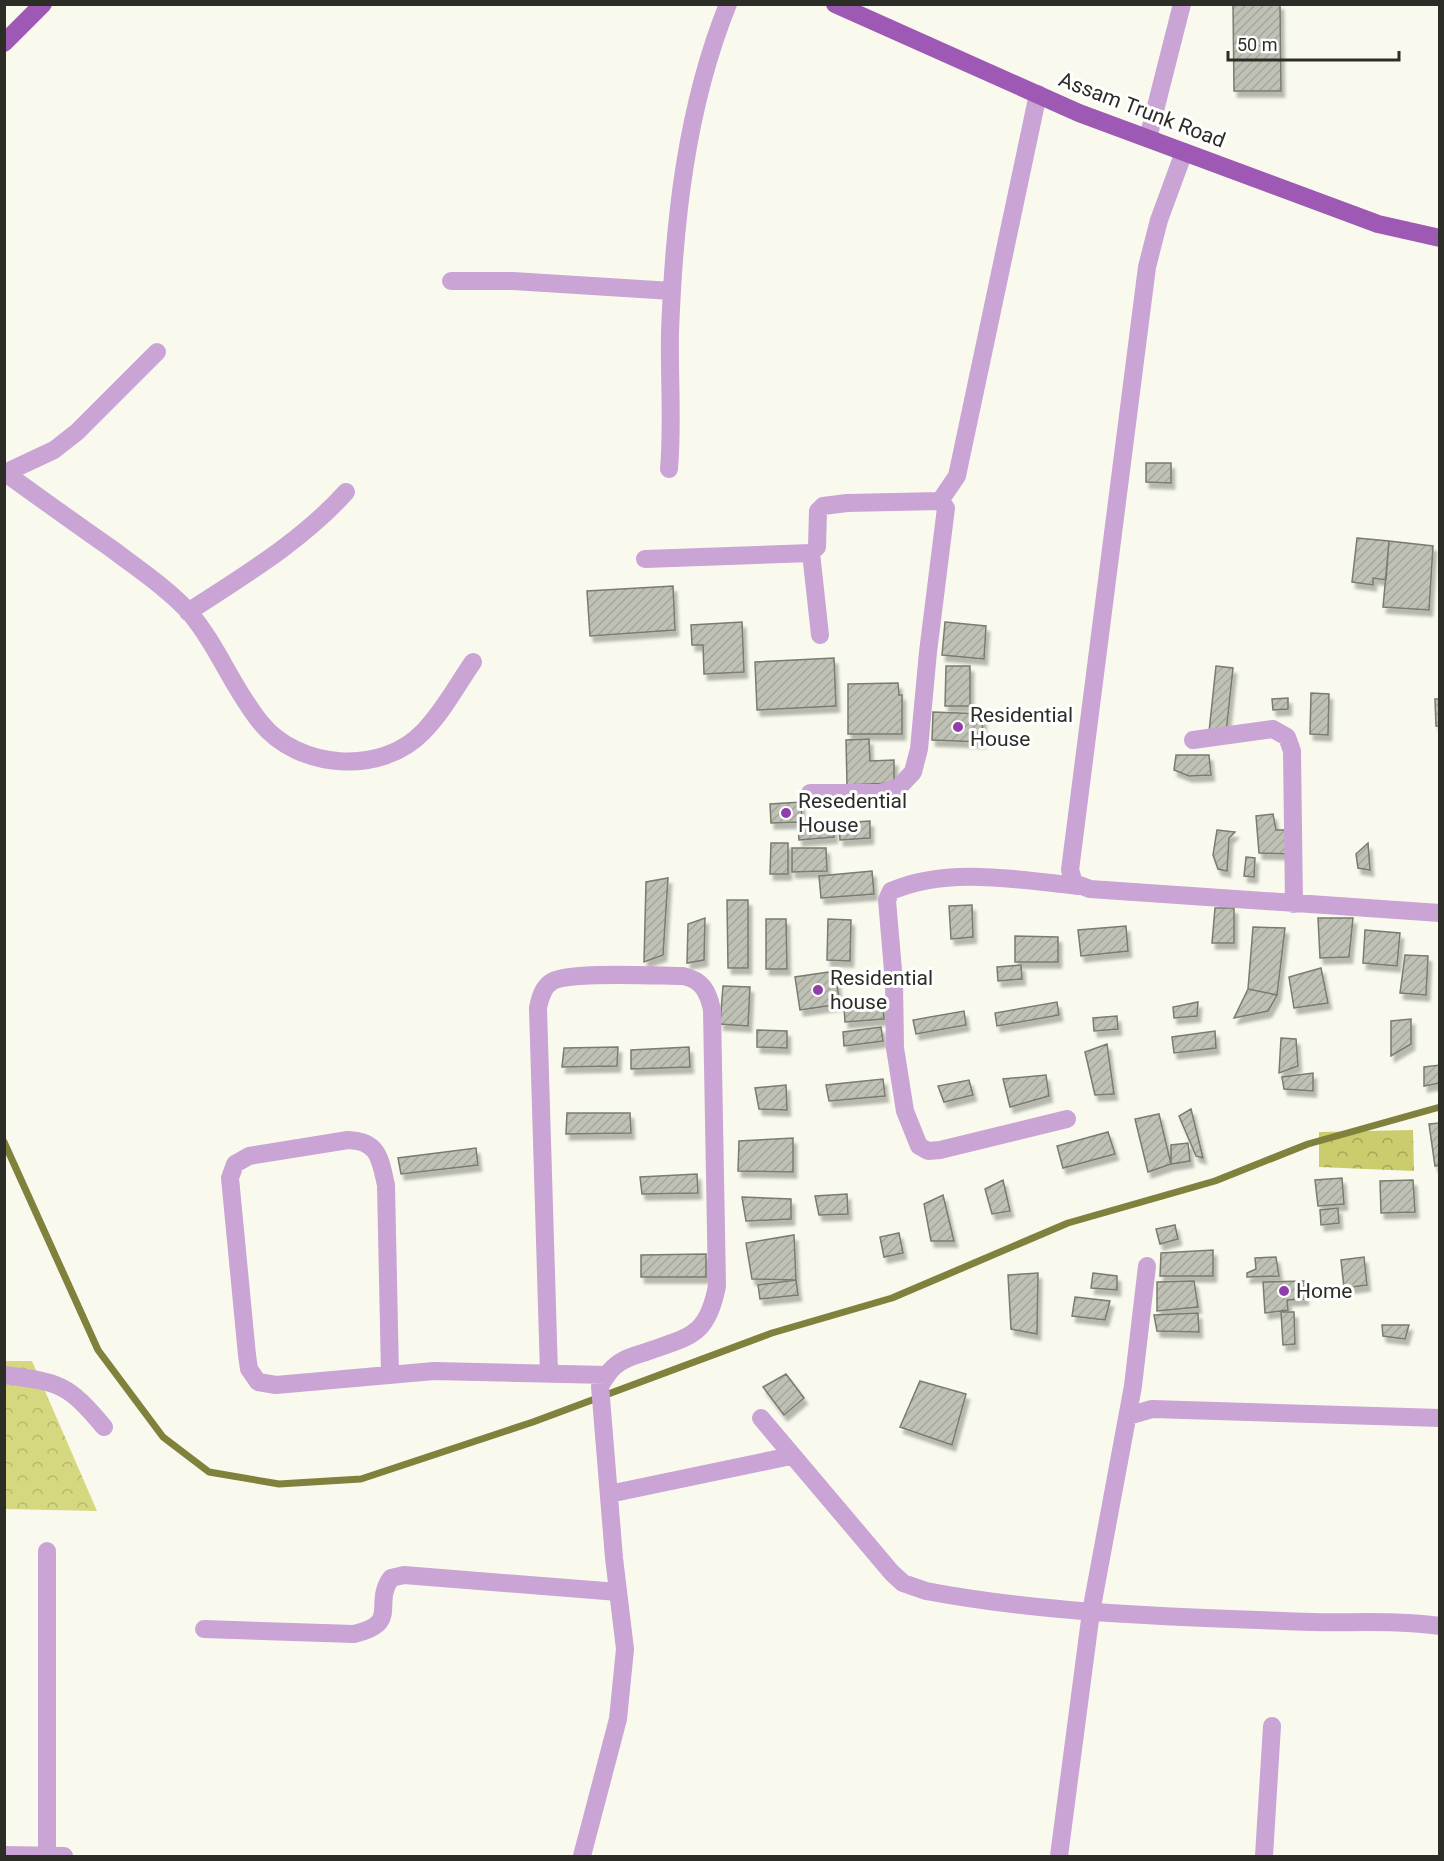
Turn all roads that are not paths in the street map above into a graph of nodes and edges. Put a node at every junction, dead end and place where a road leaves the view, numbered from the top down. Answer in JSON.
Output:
{"nodes":[{"id":1,"x":43,"y":4,"type":"edge"},
{"id":2,"x":728,"y":4,"type":"edge"},
{"id":3,"x":835,"y":4,"type":"edge"},
{"id":4,"x":1182,"y":4,"type":"edge"},
{"id":5,"x":4,"y":43,"type":"edge"},
{"id":6,"x":1038,"y":94,"type":"junction"},
{"id":7,"x":1148,"y":138,"type":"junction"},
{"id":8,"x":1184,"y":152,"type":"junction"},
{"id":9,"x":1440,"y":238,"type":"edge"},
{"id":10,"x":451,"y":281,"type":"dead end"},
{"id":11,"x":672,"y":291,"type":"junction"},
{"id":12,"x":157,"y":352,"type":"dead end"},
{"id":13,"x":669,"y":469,"type":"dead end"},
{"id":14,"x":5,"y":472,"type":"edge"},
{"id":15,"x":346,"y":492,"type":"dead end"},
{"id":16,"x":940,"y":501,"type":"junction"},
{"id":17,"x":811,"y":552,"type":"junction"},
{"id":18,"x":645,"y":559,"type":"dead end"},
{"id":19,"x":188,"y":612,"type":"junction"},
{"id":20,"x":820,"y":635,"type":"dead end"},
{"id":21,"x":473,"y":662,"type":"dead end"},
{"id":22,"x":1193,"y":740,"type":"dead end"},
{"id":23,"x":810,"y":793,"type":"dead end"},
{"id":24,"x":1078,"y":886,"type":"junction"},
{"id":25,"x":1294,"y":904,"type":"junction"},
{"id":26,"x":1440,"y":913,"type":"edge"},
{"id":27,"x":1067,"y":1119,"type":"dead end"},
{"id":28,"x":1147,"y":1266,"type":"dead end"},
{"id":29,"x":549,"y":1373,"type":"junction"},
{"id":30,"x":390,"y":1374,"type":"junction"},
{"id":31,"x":4,"y":1376,"type":"edge"},
{"id":32,"x":603,"y":1381,"type":"junction"},
{"id":33,"x":1128,"y":1416,"type":"junction"},
{"id":34,"x":761,"y":1418,"type":"dead end"},
{"id":35,"x":1440,"y":1418,"type":"edge"},
{"id":36,"x":104,"y":1427,"type":"dead end"},
{"id":37,"x":791,"y":1456,"type":"junction"},
{"id":38,"x":609,"y":1494,"type":"junction"},
{"id":39,"x":47,"y":1551,"type":"dead end"},
{"id":40,"x":618,"y":1592,"type":"junction"},
{"id":41,"x":1091,"y":1612,"type":"junction"},
{"id":42,"x":1440,"y":1626,"type":"edge"},
{"id":43,"x":204,"y":1629,"type":"dead end"},
{"id":44,"x":1272,"y":1726,"type":"dead end"},
{"id":45,"x":4,"y":1855,"type":"edge"},
{"id":46,"x":47,"y":1856,"type":"edge"},
{"id":47,"x":64,"y":1857,"type":"edge"},
{"id":48,"x":582,"y":1857,"type":"edge"},
{"id":49,"x":1059,"y":1857,"type":"edge"},
{"id":50,"x":1264,"y":1857,"type":"edge"}],
"edges":[{"from":1,"to":5,"type":"main road"},
{"from":2,"to":11,"type":"street"},
{"from":3,"to":6,"type":"main road","name":"Assam Trunk Road"},
{"from":4,"to":7,"type":"street"},
{"from":6,"to":7,"type":"main road","name":"Assam Trunk Road"},
{"from":6,"to":16,"type":"street"},
{"from":7,"to":8,"type":"main road","name":"Assam Trunk Road"},
{"from":8,"to":9,"type":"main road","name":"Assam Trunk Road"},
{"from":8,"to":24,"type":"street"},
{"from":10,"to":11,"type":"street"},
{"from":11,"to":13,"type":"street"},
{"from":12,"to":14,"type":"street"},
{"from":14,"to":19,"type":"street"},
{"from":15,"to":19,"type":"street"},
{"from":16,"to":17,"type":"street"},
{"from":16,"to":23,"type":"street"},
{"from":17,"to":18,"type":"street"},
{"from":17,"to":20,"type":"street"},
{"from":19,"to":21,"type":"street"},
{"from":22,"to":25,"type":"street"},
{"from":24,"to":25,"type":"street"},
{"from":24,"to":27,"type":"street"},
{"from":25,"to":26,"type":"street"},
{"from":28,"to":33,"type":"street"},
{"from":29,"to":30,"type":"street"},
{"from":29,"to":32,"type":"street"},
{"from":29,"to":32,"type":"street"},
{"from":30,"to":30,"type":"street"},
{"from":31,"to":36,"type":"street"},
{"from":32,"to":38,"type":"street"},
{"from":33,"to":35,"type":"street"},
{"from":33,"to":41,"type":"street"},
{"from":34,"to":37,"type":"street"},
{"from":37,"to":38,"type":"street"},
{"from":37,"to":41,"type":"street"},
{"from":38,"to":40,"type":"street"},
{"from":39,"to":46,"type":"street"},
{"from":40,"to":43,"type":"street"},
{"from":40,"to":48,"type":"street"},
{"from":41,"to":42,"type":"street"},
{"from":41,"to":49,"type":"street"},
{"from":44,"to":50,"type":"street"},
{"from":45,"to":46,"type":"street"},
{"from":46,"to":47,"type":"street"}]}
